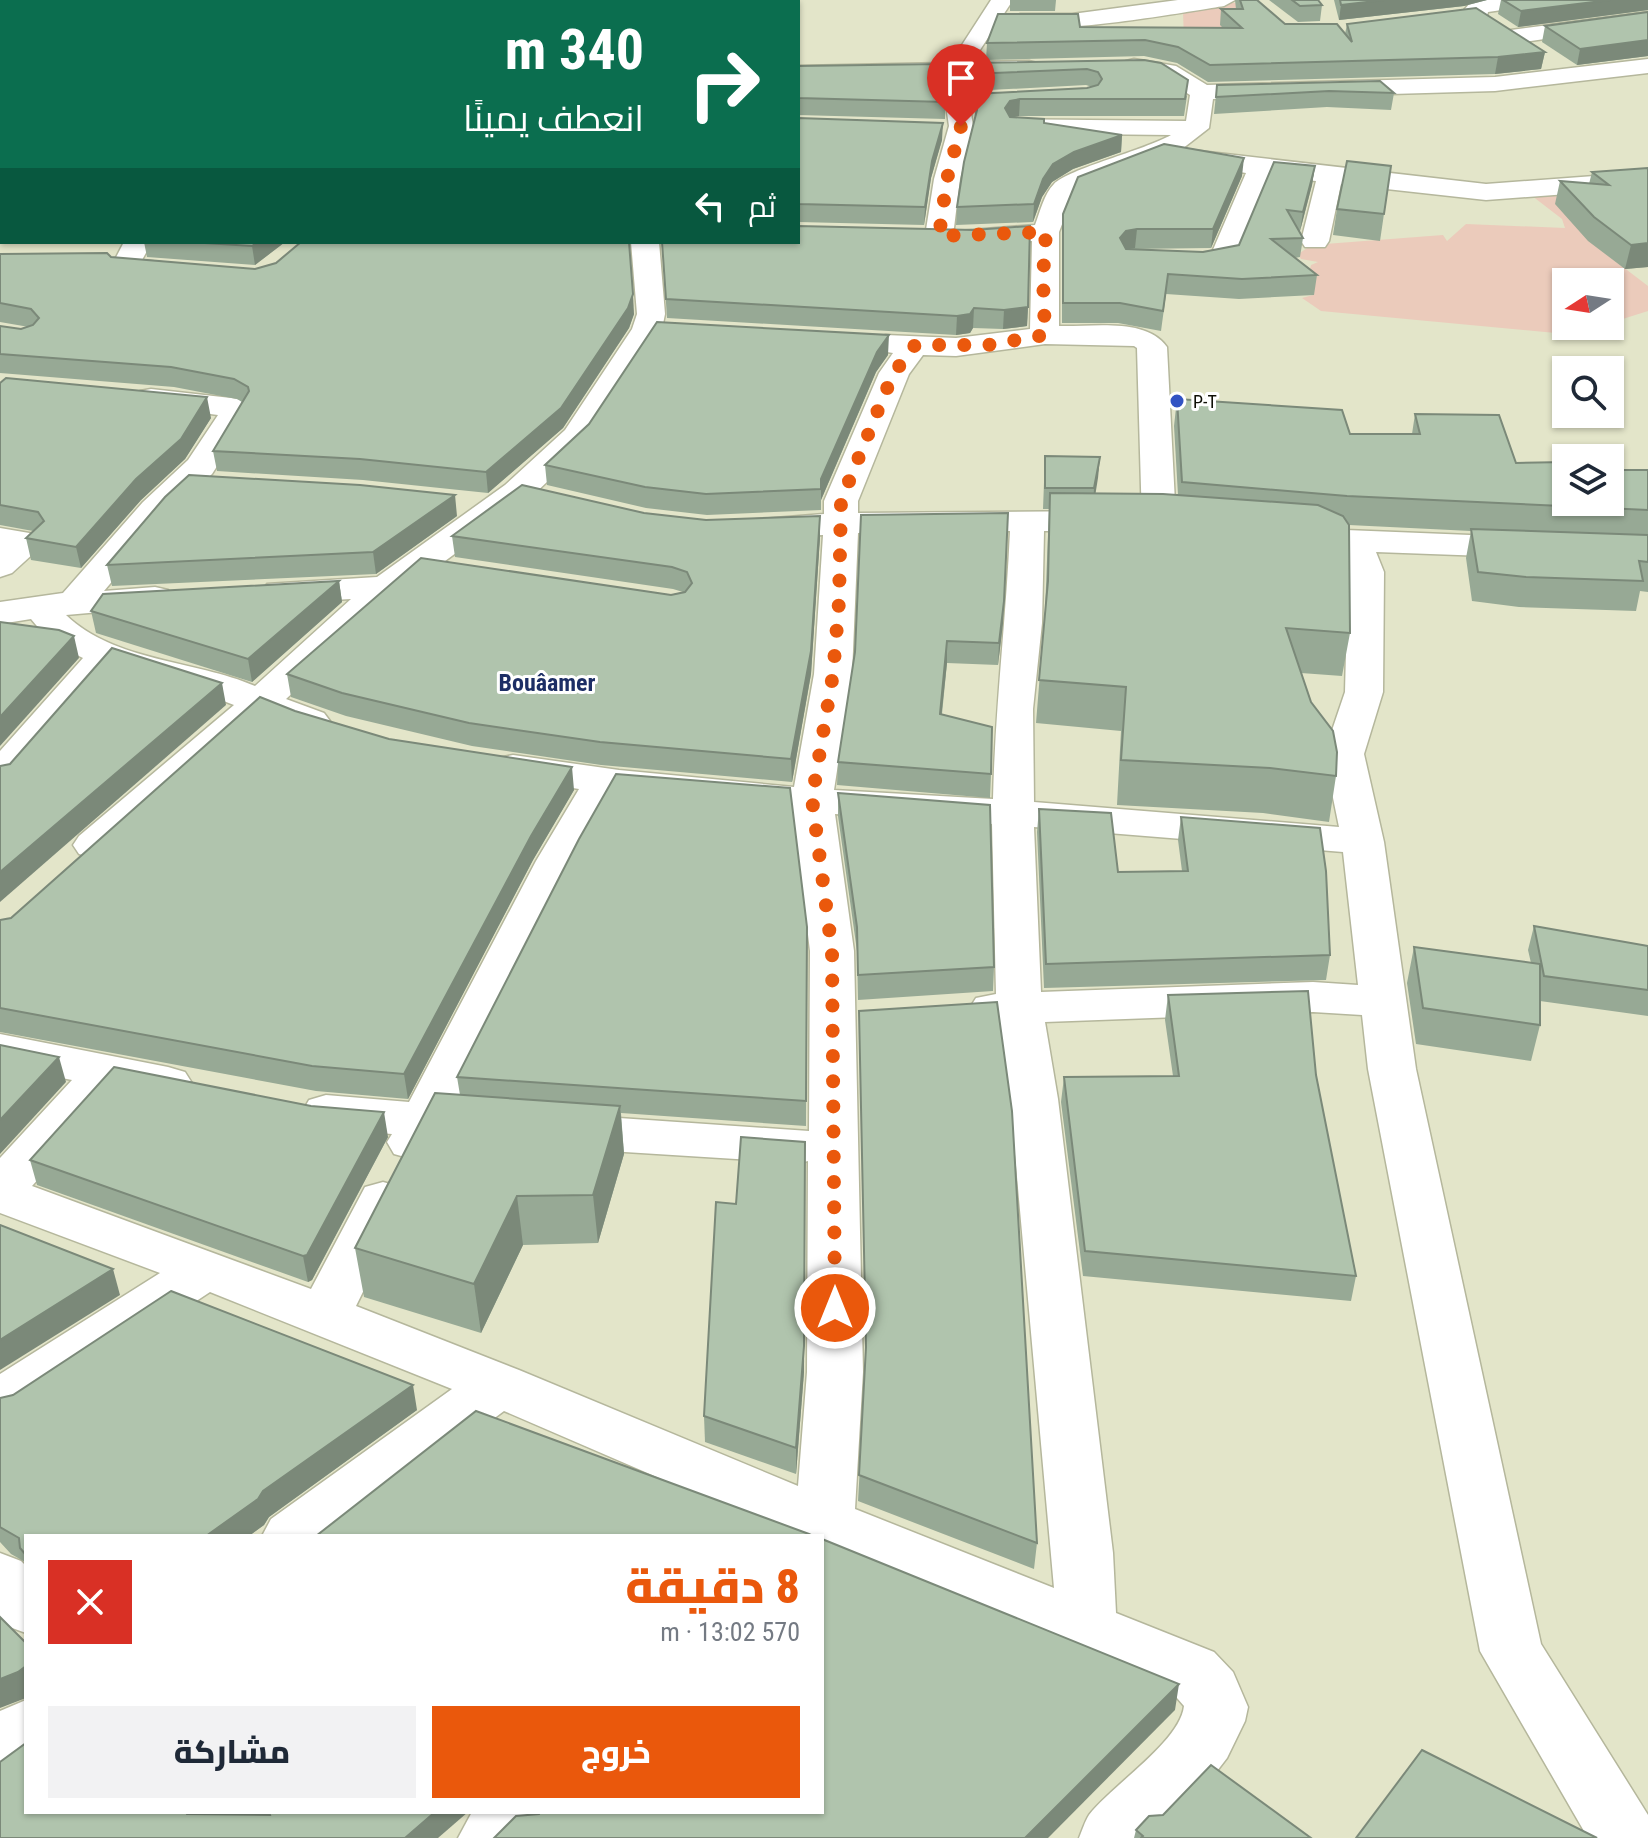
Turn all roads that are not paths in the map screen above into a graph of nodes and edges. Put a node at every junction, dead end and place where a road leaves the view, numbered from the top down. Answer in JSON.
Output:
{"nodes":[{"id":1,"x":1002,"y":0,"type":"edge"},
{"id":2,"x":1224,"y":0,"type":"edge"},
{"id":3,"x":1530,"y":0,"type":"edge"},
{"id":4,"x":1489,"y":6,"type":"edge"},
{"id":5,"x":1453,"y":17,"type":"edge"},
{"id":6,"x":1648,"y":18,"type":"edge"},
{"id":7,"x":989,"y":20,"type":"junction"},
{"id":8,"x":1593,"y":26,"type":"junction"},
{"id":9,"x":1511,"y":37,"type":"junction"},
{"id":10,"x":1648,"y":52,"type":"edge"},
{"id":11,"x":1106,"y":66,"type":"edge"},
{"id":12,"x":1648,"y":66,"type":"edge"},
{"id":13,"x":1046,"y":68,"type":"edge"},
{"id":14,"x":952,"y":70,"type":"junction"},
{"id":15,"x":800,"y":73,"type":"edge"},
{"id":16,"x":1572,"y":75,"type":"junction"},
{"id":17,"x":1151,"y":90,"type":"edge"},
{"id":18,"x":987,"y":101,"type":"edge"},
{"id":19,"x":1202,"y":108,"type":"junction"},
{"id":20,"x":1372,"y":111,"type":"edge"},
{"id":21,"x":1246,"y":114,"type":"edge"},
{"id":22,"x":959,"y":119,"type":"junction"},
{"id":23,"x":931,"y":130,"type":"edge"},
{"id":24,"x":1163,"y":152,"type":"junction"},
{"id":25,"x":1261,"y":168,"type":"junction"},
{"id":26,"x":1330,"y":176,"type":"junction"},
{"id":27,"x":1648,"y":180,"type":"edge"},
{"id":28,"x":1046,"y":232,"type":"junction"},
{"id":29,"x":910,"y":236,"type":"edge"},
{"id":30,"x":939,"y":236,"type":"junction"},
{"id":31,"x":1315,"y":241,"type":"dead end"},
{"id":32,"x":137,"y":244,"type":"edge"},
{"id":33,"x":645,"y":244,"type":"edge"},
{"id":34,"x":1148,"y":259,"type":"edge"},
{"id":35,"x":207,"y":274,"type":"edge"},
{"id":36,"x":1045,"y":335,"type":"junction"},
{"id":37,"x":859,"y":342,"type":"edge"},
{"id":38,"x":915,"y":345,"type":"junction"},
{"id":39,"x":121,"y":395,"type":"edge"},
{"id":40,"x":182,"y":482,"type":"junction"},
{"id":41,"x":229,"y":484,"type":"edge"},
{"id":42,"x":507,"y":500,"type":"junction"},
{"id":43,"x":452,"y":502,"type":"edge"},
{"id":44,"x":560,"y":502,"type":"edge"},
{"id":45,"x":1027,"y":521,"type":"junction"},
{"id":46,"x":840,"y":523,"type":"junction"},
{"id":47,"x":1251,"y":528,"type":"edge"},
{"id":48,"x":734,"y":529,"type":"edge"},
{"id":49,"x":0,"y":538,"type":"edge"},
{"id":50,"x":1346,"y":540,"type":"junction"},
{"id":51,"x":1648,"y":552,"type":"edge"},
{"id":52,"x":0,"y":566,"type":"edge"},
{"id":53,"x":462,"y":571,"type":"edge"},
{"id":54,"x":401,"y":576,"type":"junction"},
{"id":55,"x":245,"y":593,"type":"edge"},
{"id":56,"x":183,"y":596,"type":"edge"},
{"id":57,"x":57,"y":605,"type":"junction"},
{"id":58,"x":0,"y":613,"type":"edge"},
{"id":59,"x":108,"y":653,"type":"junction"},
{"id":60,"x":259,"y":703,"type":"junction"},
{"id":61,"x":341,"y":731,"type":"edge"},
{"id":62,"x":473,"y":760,"type":"edge"},
{"id":63,"x":0,"y":776,"type":"edge"},
{"id":64,"x":604,"y":780,"type":"junction"},
{"id":65,"x":812,"y":799,"type":"junction"},
{"id":66,"x":1013,"y":815,"type":"junction"},
{"id":67,"x":1363,"y":842,"type":"junction"},
{"id":68,"x":61,"y":874,"type":"edge"},
{"id":69,"x":1385,"y":1001,"type":"junction"},
{"id":70,"x":1019,"y":1007,"type":"junction"},
{"id":71,"x":957,"y":1011,"type":"edge"},
{"id":72,"x":0,"y":1050,"type":"edge"},
{"id":73,"x":108,"y":1071,"type":"junction"},
{"id":74,"x":212,"y":1091,"type":"edge"},
{"id":75,"x":286,"y":1106,"type":"edge"},
{"id":76,"x":423,"y":1120,"type":"junction"},
{"id":77,"x":834,"y":1148,"type":"junction"},
{"id":78,"x":0,"y":1192,"type":"edge"},
{"id":79,"x":206,"y":1269,"type":"junction"},
{"id":80,"x":324,"y":1316,"type":"junction"},
{"id":81,"x":499,"y":1385,"type":"junction"},
{"id":82,"x":0,"y":1402,"type":"edge"},
{"id":83,"x":819,"y":1530,"type":"edge"},
{"id":84,"x":295,"y":1534,"type":"edge"},
{"id":85,"x":0,"y":1579,"type":"edge"},
{"id":86,"x":24,"y":1605,"type":"edge"},
{"id":87,"x":1086,"y":1627,"type":"junction"},
{"id":88,"x":24,"y":1730,"type":"edge"},
{"id":89,"x":0,"y":1747,"type":"edge"},
{"id":90,"x":220,"y":1814,"type":"edge"},
{"id":91,"x":519,"y":1814,"type":"edge"},
{"id":92,"x":242,"y":1838,"type":"edge"},
{"id":93,"x":491,"y":1838,"type":"edge"},
{"id":94,"x":1112,"y":1838,"type":"edge"},
{"id":95,"x":1625,"y":1838,"type":"edge"}],
"edges":[{"from":1,"to":7,"type":"street"},
{"from":2,"to":7,"type":"street"},
{"from":3,"to":4,"type":"street"},
{"from":4,"to":5,"type":"street"},
{"from":4,"to":9,"type":"street"},
{"from":6,"to":8,"type":"street"},
{"from":7,"to":14,"type":"street"},
{"from":8,"to":9,"type":"street"},
{"from":8,"to":10,"type":"street"},
{"from":9,"to":16,"type":"street"},
{"from":11,"to":19,"type":"street"},
{"from":12,"to":16,"type":"street"},
{"from":13,"to":14,"type":"street"},
{"from":14,"to":15,"type":"street"},
{"from":14,"to":22,"type":"street"},
{"from":16,"to":19,"type":"street"},
{"from":17,"to":19,"type":"street"},
{"from":18,"to":22,"type":"street"},
{"from":19,"to":22,"type":"street"},
{"from":19,"to":24,"type":"street"},
{"from":20,"to":21,"type":"street"},
{"from":22,"to":23,"type":"street"},
{"from":22,"to":30,"type":"street"},
{"from":24,"to":25,"type":"street"},
{"from":24,"to":28,"type":"street"},
{"from":25,"to":26,"type":"street"},
{"from":25,"to":34,"type":"street"},
{"from":26,"to":27,"type":"street"},
{"from":26,"to":31,"type":"street"},
{"from":28,"to":30,"type":"street"},
{"from":28,"to":36,"type":"street"},
{"from":29,"to":30,"type":"street"},
{"from":32,"to":35,"type":"street"},
{"from":33,"to":42,"type":"street"},
{"from":36,"to":38,"type":"street"},
{"from":36,"to":45,"type":"street"},
{"from":37,"to":38,"type":"street"},
{"from":38,"to":46,"type":"street"},
{"from":39,"to":40,"type":"street"},
{"from":40,"to":41,"type":"street"},
{"from":40,"to":57,"type":"street"},
{"from":42,"to":43,"type":"street"},
{"from":42,"to":44,"type":"street"},
{"from":42,"to":54,"type":"street"},
{"from":45,"to":46,"type":"street"},
{"from":45,"to":66,"type":"street"},
{"from":46,"to":48,"type":"street"},
{"from":46,"to":65,"type":"street"},
{"from":47,"to":50,"type":"street"},
{"from":49,"to":52,"type":"street"},
{"from":50,"to":51,"type":"street"},
{"from":50,"to":67,"type":"street"},
{"from":53,"to":54,"type":"street"},
{"from":54,"to":55,"type":"street"},
{"from":54,"to":60,"type":"street"},
{"from":56,"to":57,"type":"street"},
{"from":57,"to":58,"type":"street"},
{"from":57,"to":59,"type":"street"},
{"from":59,"to":60,"type":"street"},
{"from":59,"to":63,"type":"street"},
{"from":60,"to":61,"type":"street"},
{"from":60,"to":68,"type":"street"},
{"from":62,"to":64,"type":"street"},
{"from":64,"to":65,"type":"street"},
{"from":64,"to":76,"type":"street"},
{"from":65,"to":66,"type":"street"},
{"from":65,"to":77,"type":"street"},
{"from":66,"to":67,"type":"street"},
{"from":66,"to":70,"type":"street"},
{"from":67,"to":69,"type":"street"},
{"from":69,"to":70,"type":"street"},
{"from":69,"to":95,"type":"street"},
{"from":70,"to":71,"type":"street"},
{"from":70,"to":87,"type":"street"},
{"from":72,"to":73,"type":"street"},
{"from":73,"to":74,"type":"street"},
{"from":73,"to":78,"type":"street"},
{"from":75,"to":76,"type":"street"},
{"from":76,"to":77,"type":"street"},
{"from":76,"to":80,"type":"street"},
{"from":77,"to":83,"type":"street"},
{"from":78,"to":79,"type":"street"},
{"from":79,"to":80,"type":"street"},
{"from":79,"to":82,"type":"street"},
{"from":80,"to":81,"type":"street"},
{"from":81,"to":83,"type":"street"},
{"from":81,"to":84,"type":"street"},
{"from":83,"to":87,"type":"street"},
{"from":85,"to":86,"type":"street"},
{"from":87,"to":94,"type":"street"},
{"from":88,"to":89,"type":"street"},
{"from":90,"to":92,"type":"street"},
{"from":91,"to":93,"type":"street"}]}
